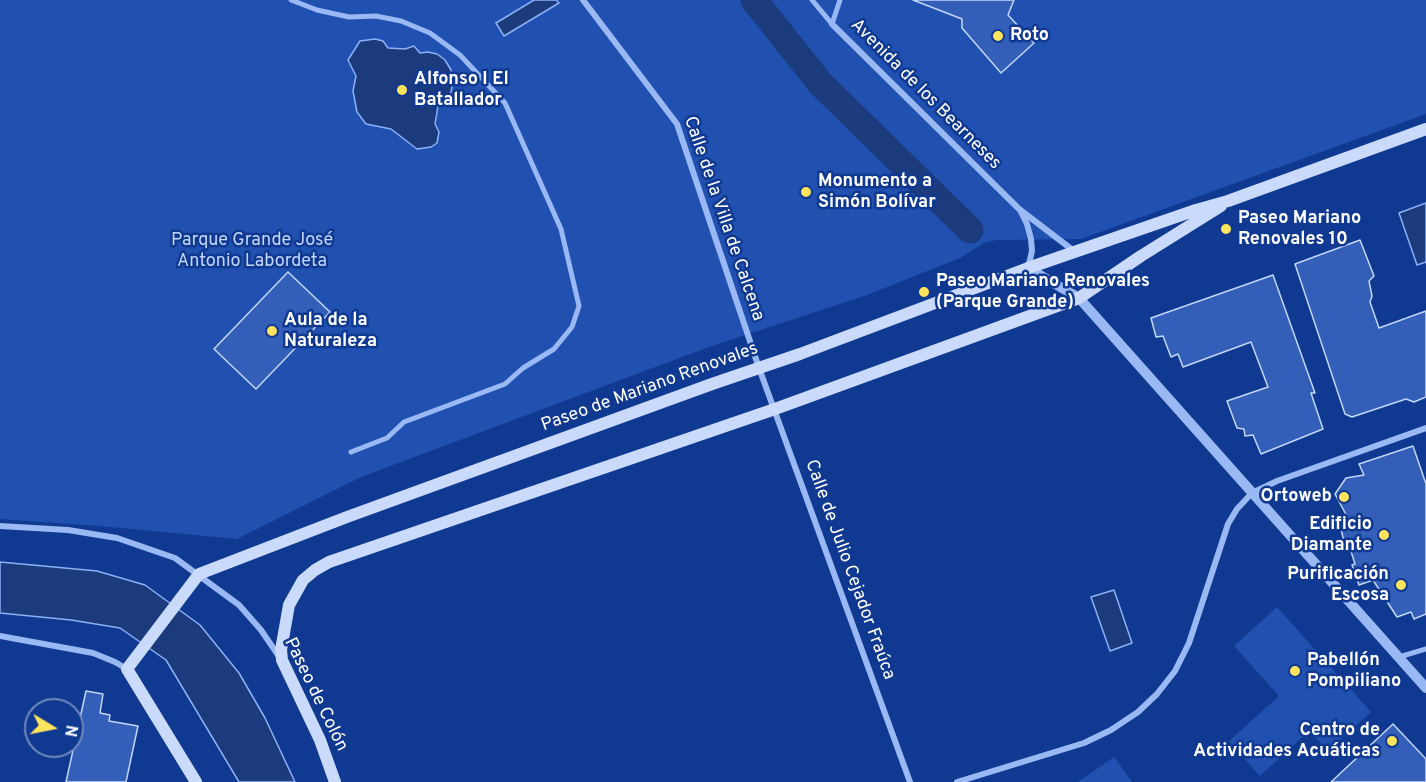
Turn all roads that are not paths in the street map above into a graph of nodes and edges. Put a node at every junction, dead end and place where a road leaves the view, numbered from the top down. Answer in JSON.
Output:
{"nodes":[{"id":1,"x":291,"y":0,"type":"edge"},
{"id":2,"x":583,"y":0,"type":"edge"},
{"id":3,"x":812,"y":0,"type":"edge"},
{"id":4,"x":840,"y":0,"type":"edge"},
{"id":5,"x":832,"y":24,"type":"junction"},
{"id":6,"x":1426,"y":129,"type":"edge"},
{"id":7,"x":1228,"y":201,"type":"junction"},
{"id":8,"x":1020,"y":209,"type":"junction"},
{"id":9,"x":1075,"y":251,"type":"junction"},
{"id":10,"x":1028,"y":268,"type":"junction"},
{"id":11,"x":1079,"y":298,"type":"junction"},
{"id":12,"x":759,"y":368,"type":"junction"},
{"id":13,"x":775,"y":409,"type":"junction"},
{"id":14,"x":1426,"y":428,"type":"edge"},
{"id":15,"x":351,"y":452,"type":"dead end"},
{"id":16,"x":1252,"y":493,"type":"junction"},
{"id":17,"x":0,"y":526,"type":"edge"},
{"id":18,"x":199,"y":574,"type":"junction"},
{"id":19,"x":0,"y":636,"type":"edge"},
{"id":20,"x":1426,"y":649,"type":"edge"},
{"id":21,"x":1398,"y":657,"type":"junction"},
{"id":22,"x":282,"y":660,"type":"junction"},
{"id":23,"x":126,"y":669,"type":"junction"},
{"id":24,"x":1426,"y":688,"type":"edge"},
{"id":25,"x":195,"y":782,"type":"edge"},
{"id":26,"x":335,"y":782,"type":"edge"},
{"id":27,"x":910,"y":782,"type":"edge"},
{"id":28,"x":957,"y":782,"type":"edge"}],
"edges":[{"from":1,"to":15,"type":"street"},
{"from":2,"to":12,"type":"street","name":"Calle de la Villa de Calcena"},
{"from":3,"to":5,"type":"street","name":"Avenida de los Bearneses"},
{"from":4,"to":5,"type":"street"},
{"from":5,"to":8,"type":"street","name":"Avenida de los Bearneses"},
{"from":6,"to":7,"type":"main road","name":"Paseo de Mariano Renovales"},
{"from":7,"to":9,"type":"main road","name":"Paseo de Mariano Renovales"},
{"from":7,"to":11,"type":"main road","name":"Paseo de Mariano Renovales"},
{"from":8,"to":9,"type":"street","name":"Avenida de los Bearneses"},
{"from":8,"to":10,"type":"street","name":"Avenida de los Bearneses"},
{"from":9,"to":10,"type":"main road","name":"Paseo de Mariano Renovales"},
{"from":10,"to":11,"type":"street"},
{"from":10,"to":12,"type":"main road","name":"Paseo de Mariano Renovales"},
{"from":11,"to":13,"type":"main road","name":"Paseo de Mariano Renovales"},
{"from":11,"to":16,"type":"street"},
{"from":12,"to":13,"type":"street","name":"Calle de Julio Cejador Fraúca"},
{"from":12,"to":18,"type":"main road","name":"Paseo de Mariano Renovales"},
{"from":13,"to":22,"type":"main road","name":"Paseo de Mariano Renovales"},
{"from":13,"to":27,"type":"street","name":"Calle de Julio Cejador Fraúca"},
{"from":14,"to":16,"type":"street"},
{"from":16,"to":21,"type":"street"},
{"from":16,"to":28,"type":"street"},
{"from":17,"to":18,"type":"street","name":"Paseo de Colón"},
{"from":18,"to":22,"type":"street","name":"Paseo de Colón"},
{"from":18,"to":23,"type":"main road","name":"Paseo de Mariano Renovales"},
{"from":19,"to":23,"type":"street"},
{"from":20,"to":21,"type":"street"},
{"from":21,"to":24,"type":"street"},
{"from":22,"to":26,"type":"main road","name":"Paseo de Colón"},
{"from":23,"to":25,"type":"main road"}]}
